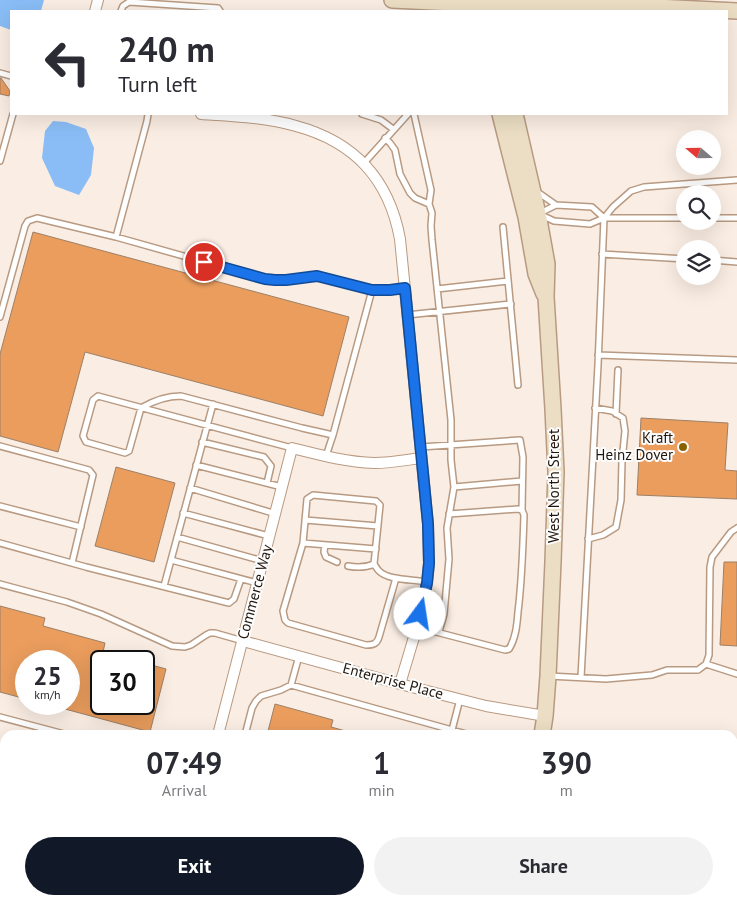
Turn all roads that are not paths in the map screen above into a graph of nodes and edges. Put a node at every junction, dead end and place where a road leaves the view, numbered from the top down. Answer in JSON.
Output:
{"nodes":[{"id":1,"x":392,"y":0,"type":"edge"},
{"id":2,"x":418,"y":1,"type":"junction"},
{"id":3,"x":542,"y":4,"type":"junction"},
{"id":4,"x":475,"y":5,"type":"edge"},
{"id":5,"x":491,"y":5,"type":"edge"},
{"id":6,"x":121,"y":10,"type":"edge"},
{"id":7,"x":219,"y":10,"type":"edge"},
{"id":8,"x":439,"y":10,"type":"edge"},
{"id":9,"x":526,"y":10,"type":"edge"},
{"id":10,"x":716,"y":10,"type":"edge"},
{"id":11,"x":13,"y":115,"type":"edge"},
{"id":12,"x":148,"y":115,"type":"edge"},
{"id":13,"x":235,"y":115,"type":"edge"},
{"id":14,"x":365,"y":115,"type":"edge"},
{"id":15,"x":407,"y":115,"type":"edge"},
{"id":16,"x":414,"y":115,"type":"edge"},
{"id":17,"x":500,"y":115,"type":"edge"},
{"id":18,"x":515,"y":115,"type":"edge"},
{"id":19,"x":253,"y":116,"type":"edge"},
{"id":20,"x":393,"y":130,"type":"junction"},
{"id":21,"x":385,"y":138,"type":"junction"},
{"id":22,"x":0,"y":161,"type":"edge"},
{"id":23,"x":364,"y":163,"type":"junction"},
{"id":24,"x":737,"y":180,"type":"edge"},
{"id":25,"x":532,"y":188,"type":"junction"},
{"id":26,"x":429,"y":204,"type":"junction"},
{"id":27,"x":556,"y":205,"type":"junction"},
{"id":28,"x":532,"y":215,"type":"junction"},
{"id":29,"x":604,"y":218,"type":"junction"},
{"id":30,"x":676,"y":218,"type":"edge"},
{"id":31,"x":721,"y":218,"type":"edge"},
{"id":32,"x":737,"y":218,"type":"edge"},
{"id":33,"x":503,"y":227,"type":"dead end"},
{"id":34,"x":116,"y":237,"type":"junction"},
{"id":35,"x":602,"y":254,"type":"junction"},
{"id":36,"x":676,"y":258,"type":"edge"},
{"id":37,"x":721,"y":261,"type":"edge"},
{"id":38,"x":737,"y":262,"type":"edge"},
{"id":39,"x":508,"y":281,"type":"junction"},
{"id":40,"x":405,"y":288,"type":"junction"},
{"id":41,"x":436,"y":289,"type":"junction"},
{"id":42,"x":372,"y":290,"type":"junction"},
{"id":43,"x":510,"y":304,"type":"junction"},
{"id":44,"x":439,"y":312,"type":"junction"},
{"id":45,"x":408,"y":314,"type":"junction"},
{"id":46,"x":0,"y":317,"type":"edge"},
{"id":47,"x":598,"y":355,"type":"junction"},
{"id":48,"x":737,"y":360,"type":"edge"},
{"id":49,"x":618,"y":370,"type":"dead end"},
{"id":50,"x":518,"y":385,"type":"dead end"},
{"id":51,"x":212,"y":404,"type":"junction"},
{"id":52,"x":141,"y":408,"type":"junction"},
{"id":53,"x":596,"y":408,"type":"junction"},
{"id":54,"x":616,"y":414,"type":"junction"},
{"id":55,"x":206,"y":425,"type":"junction"},
{"id":56,"x":333,"y":435,"type":"junction"},
{"id":57,"x":202,"y":442,"type":"junction"},
{"id":58,"x":451,"y":444,"type":"junction"},
{"id":59,"x":0,"y":446,"type":"edge"},
{"id":60,"x":420,"y":447,"type":"junction"},
{"id":61,"x":292,"y":448,"type":"junction"},
{"id":62,"x":326,"y":456,"type":"junction"},
{"id":63,"x":421,"y":458,"type":"junction"},
{"id":64,"x":196,"y":465,"type":"junction"},
{"id":65,"x":522,"y":481,"type":"junction"},
{"id":66,"x":266,"y":483,"type":"junction"},
{"id":67,"x":454,"y":487,"type":"junction"},
{"id":68,"x":190,"y":488,"type":"junction"},
{"id":69,"x":282,"y":488,"type":"junction"},
{"id":70,"x":0,"y":506,"type":"edge"},
{"id":71,"x":522,"y":510,"type":"junction"},
{"id":72,"x":183,"y":514,"type":"junction"},
{"id":73,"x":276,"y":514,"type":"junction"},
{"id":74,"x":449,"y":514,"type":"junction"},
{"id":75,"x":305,"y":520,"type":"junction"},
{"id":76,"x":378,"y":526,"type":"junction"},
{"id":77,"x":81,"y":527,"type":"junction"},
{"id":78,"x":737,"y":528,"type":"edge"},
{"id":79,"x":270,"y":536,"type":"junction"},
{"id":80,"x":177,"y":537,"type":"junction"},
{"id":81,"x":588,"y":539,"type":"junction"},
{"id":82,"x":0,"y":543,"type":"edge"},
{"id":83,"x":303,"y":543,"type":"junction"},
{"id":84,"x":325,"y":545,"type":"junction"},
{"id":85,"x":376,"y":549,"type":"junction"},
{"id":86,"x":171,"y":560,"type":"junction"},
{"id":87,"x":264,"y":561,"type":"junction"},
{"id":88,"x":336,"y":562,"type":"dead end"},
{"id":89,"x":72,"y":563,"type":"junction"},
{"id":90,"x":374,"y":564,"type":"junction"},
{"id":91,"x":348,"y":566,"type":"dead end"},
{"id":92,"x":396,"y":578,"type":"junction"},
{"id":93,"x":241,"y":579,"type":"junction"},
{"id":94,"x":427,"y":583,"type":"junction"},
{"id":95,"x":0,"y":584,"type":"edge"},
{"id":96,"x":258,"y":584,"type":"junction"},
{"id":97,"x":164,"y":586,"type":"junction"},
{"id":98,"x":417,"y":626,"type":"junction"},
{"id":99,"x":439,"y":632,"type":"junction"},
{"id":100,"x":243,"y":641,"type":"junction"},
{"id":101,"x":300,"y":656,"type":"junction"},
{"id":102,"x":706,"y":664,"type":"junction"},
{"id":103,"x":737,"y":674,"type":"edge"},
{"id":104,"x":548,"y":676,"type":"junction"},
{"id":105,"x":581,"y":677,"type":"junction"},
{"id":106,"x":400,"y":684,"type":"junction"},
{"id":107,"x":291,"y":685,"type":"junction"},
{"id":108,"x":460,"y":699,"type":"junction"},
{"id":109,"x":545,"y":716,"type":"junction"},
{"id":110,"x":0,"y":717,"type":"edge"},
{"id":111,"x":49,"y":730,"type":"edge"},
{"id":112,"x":219,"y":730,"type":"edge"},
{"id":113,"x":246,"y":730,"type":"edge"},
{"id":114,"x":452,"y":730,"type":"joint"},
{"id":115,"x":543,"y":730,"type":"edge"}],
"edges":[{"from":1,"to":2,"type":"main road"},
{"from":2,"to":4,"type":"main road"},
{"from":2,"to":8,"type":"main road"},
{"from":3,"to":5,"type":"main road"},
{"from":3,"to":9,"type":"main road"},
{"from":3,"to":10,"type":"main road"},
{"from":4,"to":5,"type":"main road"},
{"from":6,"to":7,"type":"lane"},
{"from":11,"to":22,"type":"lane"},
{"from":12,"to":34,"type":"lane"},
{"from":13,"to":19,"type":"street"},
{"from":14,"to":20,"type":"lane"},
{"from":15,"to":20,"type":"lane"},
{"from":16,"to":26,"type":"lane"},
{"from":17,"to":28,"type":"main road","name":"West North Street"},
{"from":18,"to":25,"type":"main road","name":"West North Street"},
{"from":19,"to":23,"type":"street"},
{"from":20,"to":21,"type":"lane"},
{"from":21,"to":23,"type":"lane"},
{"from":21,"to":26,"type":"lane"},
{"from":23,"to":40,"type":"street"},
{"from":24,"to":29,"type":"lane"},
{"from":25,"to":27,"type":"lane"},
{"from":25,"to":28,"type":"main road","name":"West North Street"},
{"from":26,"to":41,"type":"lane"},
{"from":27,"to":28,"type":"lane"},
{"from":27,"to":29,"type":"lane"},
{"from":28,"to":29,"type":"lane"},
{"from":28,"to":104,"type":"main road","name":"West North Street"},
{"from":29,"to":30,"type":"lane"},
{"from":29,"to":35,"type":"lane"},
{"from":31,"to":32,"type":"lane"},
{"from":33,"to":39,"type":"lane"},
{"from":34,"to":42,"type":"lane"},
{"from":34,"to":46,"type":"lane"},
{"from":35,"to":36,"type":"lane"},
{"from":35,"to":47,"type":"lane"},
{"from":37,"to":38,"type":"lane"},
{"from":39,"to":41,"type":"lane"},
{"from":39,"to":43,"type":"lane"},
{"from":40,"to":42,"type":"lane"},
{"from":40,"to":45,"type":"street"},
{"from":41,"to":44,"type":"lane"},
{"from":42,"to":56,"type":"lane"},
{"from":43,"to":44,"type":"lane"},
{"from":43,"to":50,"type":"lane"},
{"from":44,"to":45,"type":"lane"},
{"from":44,"to":58,"type":"lane"},
{"from":45,"to":60,"type":"street"},
{"from":47,"to":48,"type":"lane"},
{"from":47,"to":53,"type":"lane"},
{"from":49,"to":54,"type":"lane"},
{"from":51,"to":52,"type":"lane"},
{"from":51,"to":55,"type":"lane"},
{"from":51,"to":56,"type":"lane"},
{"from":52,"to":52,"type":"lane"},
{"from":52,"to":55,"type":"lane"},
{"from":53,"to":54,"type":"lane"},
{"from":53,"to":81,"type":"lane"},
{"from":54,"to":81,"type":"lane"},
{"from":55,"to":57,"type":"lane"},
{"from":55,"to":61,"type":"lane"},
{"from":56,"to":62,"type":"lane"},
{"from":57,"to":64,"type":"lane"},
{"from":57,"to":66,"type":"lane"},
{"from":58,"to":60,"type":"lane"},
{"from":58,"to":65,"type":"lane"},
{"from":58,"to":67,"type":"lane"},
{"from":59,"to":77,"type":"lane"},
{"from":60,"to":63,"type":"street"},
{"from":61,"to":62,"type":"street"},
{"from":61,"to":69,"type":"street","name":"Commerce Way"},
{"from":62,"to":63,"type":"street"},
{"from":63,"to":94,"type":"street"},
{"from":64,"to":66,"type":"lane"},
{"from":64,"to":68,"type":"lane"},
{"from":65,"to":67,"type":"lane"},
{"from":65,"to":71,"type":"lane"},
{"from":66,"to":69,"type":"lane"},
{"from":67,"to":74,"type":"lane"},
{"from":68,"to":72,"type":"lane"},
{"from":68,"to":73,"type":"lane"},
{"from":69,"to":73,"type":"street","name":"Commerce Way"},
{"from":70,"to":77,"type":"lane"},
{"from":71,"to":74,"type":"lane"},
{"from":71,"to":99,"type":"lane"},
{"from":72,"to":79,"type":"lane"},
{"from":72,"to":80,"type":"lane"},
{"from":73,"to":79,"type":"street","name":"Commerce Way"},
{"from":74,"to":99,"type":"lane"},
{"from":75,"to":76,"type":"lane"},
{"from":75,"to":76,"type":"lane"},
{"from":75,"to":83,"type":"lane"},
{"from":76,"to":85,"type":"lane"},
{"from":77,"to":89,"type":"lane"},
{"from":78,"to":102,"type":"lane"},
{"from":79,"to":87,"type":"street","name":"Commerce Way"},
{"from":80,"to":86,"type":"lane"},
{"from":80,"to":87,"type":"lane"},
{"from":81,"to":105,"type":"lane"},
{"from":82,"to":89,"type":"lane"},
{"from":83,"to":84,"type":"lane"},
{"from":83,"to":92,"type":"lane"},
{"from":84,"to":85,"type":"lane"},
{"from":84,"to":88,"type":"lane"},
{"from":85,"to":90,"type":"lane"},
{"from":86,"to":93,"type":"lane"},
{"from":86,"to":97,"type":"lane"},
{"from":87,"to":96,"type":"street","name":"Commerce Way"},
{"from":89,"to":97,"type":"lane"},
{"from":90,"to":91,"type":"lane"},
{"from":90,"to":92,"type":"lane"},
{"from":92,"to":94,"type":"lane"},
{"from":93,"to":96,"type":"lane"},
{"from":93,"to":97,"type":"lane"},
{"from":94,"to":98,"type":"street"},
{"from":95,"to":100,"type":"lane"},
{"from":96,"to":100,"type":"street","name":"Commerce Way"},
{"from":98,"to":99,"type":"lane"},
{"from":98,"to":106,"type":"street"},
{"from":100,"to":101,"type":"street","name":"Enterprise Place"},
{"from":100,"to":112,"type":"street","name":"Commerce Way"},
{"from":101,"to":106,"type":"street","name":"Enterprise Place"},
{"from":101,"to":107,"type":"lane"},
{"from":102,"to":103,"type":"lane"},
{"from":102,"to":105,"type":"lane"},
{"from":104,"to":105,"type":"lane"},
{"from":104,"to":109,"type":"main road","name":"West North Street"},
{"from":106,"to":108,"type":"street","name":"Enterprise Place"},
{"from":107,"to":113,"type":"lane"},
{"from":107,"to":114,"type":"lane"},
{"from":108,"to":109,"type":"street","name":"Enterprise Place"},
{"from":108,"to":114,"type":"lane"},
{"from":109,"to":115,"type":"main road","name":"West North Street"},
{"from":110,"to":111,"type":"lane"}]}
